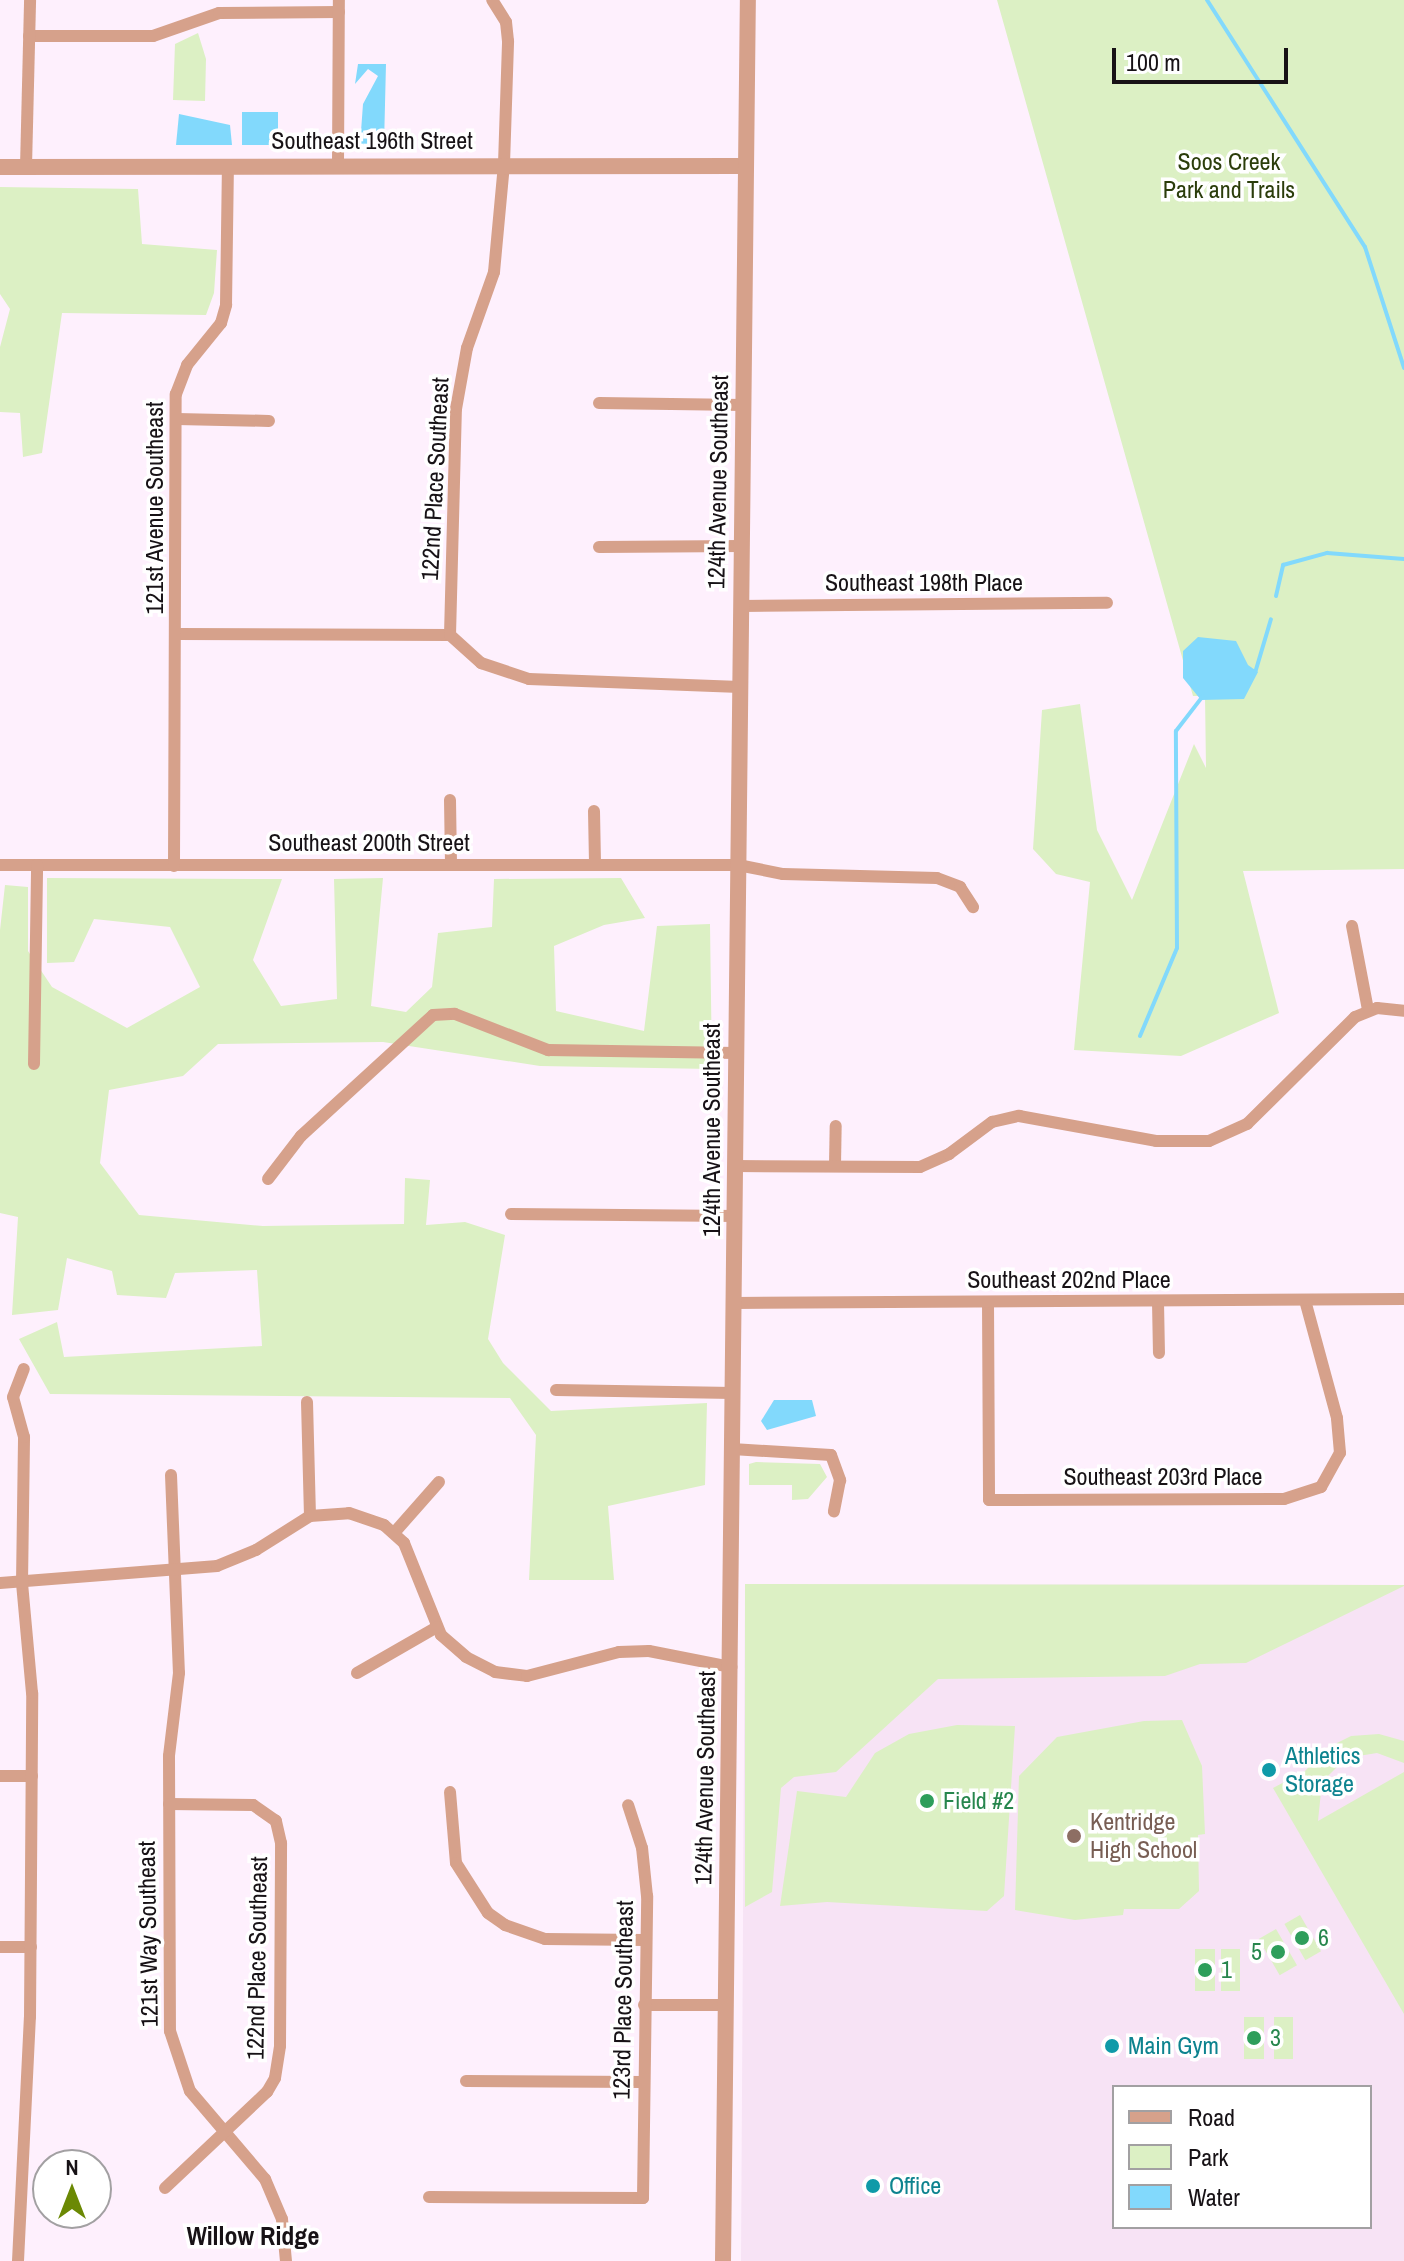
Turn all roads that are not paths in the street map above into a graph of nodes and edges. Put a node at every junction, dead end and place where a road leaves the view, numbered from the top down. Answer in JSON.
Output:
{"nodes":[{"id":1,"x":30,"y":0,"type":"edge"},
{"id":2,"x":492,"y":0,"type":"edge"},
{"id":3,"x":748,"y":0,"type":"edge"},
{"id":4,"x":339,"y":6,"type":"edge"},
{"id":5,"x":29,"y":36,"type":"junction"},
{"id":6,"x":504,"y":164,"type":"junction"},
{"id":7,"x":338,"y":165,"type":"junction"},
{"id":8,"x":228,"y":166,"type":"junction"},
{"id":9,"x":745,"y":166,"type":"junction"},
{"id":10,"x":0,"y":167,"type":"edge"},
{"id":11,"x":26,"y":167,"type":"junction"},
{"id":12,"x":599,"y":403,"type":"dead end"},
{"id":13,"x":743,"y":405,"type":"junction"},
{"id":14,"x":177,"y":419,"type":"junction"},
{"id":15,"x":269,"y":421,"type":"dead end"},
{"id":16,"x":741,"y":546,"type":"junction"},
{"id":17,"x":599,"y":547,"type":"dead end"},
{"id":18,"x":1107,"y":603,"type":"dead end"},
{"id":19,"x":741,"y":606,"type":"junction"},
{"id":20,"x":177,"y":634,"type":"junction"},
{"id":21,"x":450,"y":635,"type":"junction"},
{"id":22,"x":740,"y":687,"type":"junction"},
{"id":23,"x":450,"y":800,"type":"dead end"},
{"id":24,"x":594,"y":811,"type":"dead end"},
{"id":25,"x":451,"y":864,"type":"junction"},
{"id":26,"x":0,"y":865,"type":"edge"},
{"id":27,"x":37,"y":865,"type":"junction"},
{"id":28,"x":595,"y":865,"type":"junction"},
{"id":29,"x":738,"y":865,"type":"junction"},
{"id":30,"x":174,"y":866,"type":"junction"},
{"id":31,"x":973,"y":907,"type":"dead end"},
{"id":32,"x":1352,"y":926,"type":"dead end"},
{"id":33,"x":1368,"y":1010,"type":"junction"},
{"id":34,"x":1404,"y":1011,"type":"edge"},
{"id":35,"x":736,"y":1053,"type":"junction"},
{"id":36,"x":34,"y":1064,"type":"dead end"},
{"id":37,"x":836,"y":1126,"type":"dead end"},
{"id":38,"x":835,"y":1165,"type":"junction"},
{"id":39,"x":735,"y":1166,"type":"junction"},
{"id":40,"x":268,"y":1179,"type":"dead end"},
{"id":41,"x":511,"y":1214,"type":"dead end"},
{"id":42,"x":735,"y":1216,"type":"junction"},
{"id":43,"x":1404,"y":1299,"type":"edge"},
{"id":44,"x":1305,"y":1300,"type":"junction"},
{"id":45,"x":988,"y":1302,"type":"junction"},
{"id":46,"x":1158,"y":1302,"type":"junction"},
{"id":47,"x":734,"y":1303,"type":"junction"},
{"id":48,"x":1159,"y":1353,"type":"dead end"},
{"id":49,"x":24,"y":1369,"type":"dead end"},
{"id":50,"x":556,"y":1390,"type":"dead end"},
{"id":51,"x":733,"y":1393,"type":"junction"},
{"id":52,"x":6,"y":1396,"type":"edge"},
{"id":53,"x":307,"y":1402,"type":"dead end"},
{"id":54,"x":732,"y":1449,"type":"junction"},
{"id":55,"x":171,"y":1475,"type":"dead end"},
{"id":56,"x":439,"y":1482,"type":"dead end"},
{"id":57,"x":834,"y":1511,"type":"dead end"},
{"id":58,"x":310,"y":1516,"type":"junction"},
{"id":59,"x":394,"y":1533,"type":"junction"},
{"id":60,"x":176,"y":1572,"type":"junction"},
{"id":61,"x":0,"y":1583,"type":"edge"},
{"id":62,"x":22,"y":1583,"type":"junction"},
{"id":63,"x":437,"y":1627,"type":"junction"},
{"id":64,"x":731,"y":1667,"type":"junction"},
{"id":65,"x":357,"y":1673,"type":"dead end"},
{"id":66,"x":0,"y":1776,"type":"edge"},
{"id":67,"x":32,"y":1776,"type":"junction"},
{"id":68,"x":450,"y":1792,"type":"dead end"},
{"id":69,"x":169,"y":1804,"type":"junction"},
{"id":70,"x":628,"y":1805,"type":"dead end"},
{"id":71,"x":645,"y":1940,"type":"junction"},
{"id":72,"x":0,"y":1947,"type":"edge"},
{"id":73,"x":31,"y":1947,"type":"junction"},
{"id":74,"x":644,"y":2005,"type":"junction"},
{"id":75,"x":725,"y":2005,"type":"junction"},
{"id":76,"x":466,"y":2081,"type":"dead end"},
{"id":77,"x":643,"y":2082,"type":"junction"},
{"id":78,"x":223,"y":2133,"type":"junction"},
{"id":79,"x":165,"y":2188,"type":"dead end"},
{"id":80,"x":429,"y":2197,"type":"dead end"},
{"id":81,"x":18,"y":2261,"type":"edge"},
{"id":82,"x":286,"y":2261,"type":"edge"},
{"id":83,"x":723,"y":2261,"type":"edge"}],
"edges":[{"from":1,"to":5,"type":"street"},
{"from":2,"to":6,"type":"street","name":"122nd Place Southeast"},
{"from":3,"to":9,"type":"street","name":"124th Avenue Southeast"},
{"from":4,"to":5,"type":"street"},
{"from":4,"to":7,"type":"street"},
{"from":5,"to":11,"type":"street"},
{"from":6,"to":7,"type":"street","name":"Southeast 196th Street"},
{"from":6,"to":9,"type":"street","name":"Southeast 196th Street"},
{"from":6,"to":21,"type":"street","name":"122nd Place Southeast"},
{"from":7,"to":8,"type":"street","name":"Southeast 196th Street"},
{"from":8,"to":11,"type":"street","name":"Southeast 196th Street"},
{"from":8,"to":14,"type":"street","name":"121st Avenue Southeast"},
{"from":9,"to":13,"type":"street","name":"124th Avenue Southeast"},
{"from":10,"to":11,"type":"street","name":"Southeast 196th Street"},
{"from":12,"to":13,"type":"street"},
{"from":13,"to":16,"type":"street","name":"124th Avenue Southeast"},
{"from":14,"to":15,"type":"street"},
{"from":14,"to":20,"type":"street","name":"121st Avenue Southeast"},
{"from":16,"to":17,"type":"street"},
{"from":16,"to":19,"type":"street","name":"124th Avenue Southeast"},
{"from":18,"to":19,"type":"street","name":"Southeast 198th Place"},
{"from":19,"to":22,"type":"street","name":"124th Avenue Southeast"},
{"from":20,"to":21,"type":"street"},
{"from":20,"to":30,"type":"street","name":"121st Avenue Southeast"},
{"from":21,"to":22,"type":"street"},
{"from":22,"to":29,"type":"street","name":"124th Avenue Southeast"},
{"from":23,"to":25,"type":"street"},
{"from":24,"to":28,"type":"street"},
{"from":25,"to":28,"type":"street","name":"Southeast 200th Street"},
{"from":25,"to":30,"type":"street","name":"Southeast 200th Street"},
{"from":26,"to":27,"type":"street","name":"Southeast 200th Street"},
{"from":27,"to":30,"type":"street","name":"Southeast 200th Street"},
{"from":27,"to":36,"type":"street"},
{"from":28,"to":29,"type":"street","name":"Southeast 200th Street"},
{"from":29,"to":31,"type":"street","name":"Southeast 200th Street"},
{"from":29,"to":35,"type":"street","name":"124th Avenue Southeast"},
{"from":32,"to":33,"type":"street"},
{"from":33,"to":34,"type":"street"},
{"from":33,"to":38,"type":"street"},
{"from":35,"to":39,"type":"street","name":"124th Avenue Southeast"},
{"from":35,"to":40,"type":"street"},
{"from":37,"to":38,"type":"street"},
{"from":38,"to":39,"type":"street"},
{"from":39,"to":42,"type":"street","name":"124th Avenue Southeast"},
{"from":41,"to":42,"type":"street"},
{"from":42,"to":47,"type":"street","name":"124th Avenue Southeast"},
{"from":43,"to":44,"type":"street","name":"Southeast 202nd Place"},
{"from":44,"to":45,"type":"street","name":"Southeast 203rd Place"},
{"from":44,"to":46,"type":"street","name":"Southeast 202nd Place"},
{"from":45,"to":46,"type":"street","name":"Southeast 202nd Place"},
{"from":45,"to":47,"type":"street","name":"Southeast 202nd Place"},
{"from":46,"to":48,"type":"street"},
{"from":47,"to":51,"type":"street","name":"124th Avenue Southeast"},
{"from":49,"to":52,"type":"street"},
{"from":50,"to":51,"type":"street"},
{"from":51,"to":54,"type":"street","name":"124th Avenue Southeast"},
{"from":52,"to":62,"type":"street"},
{"from":53,"to":58,"type":"street"},
{"from":54,"to":57,"type":"street"},
{"from":54,"to":64,"type":"street","name":"124th Avenue Southeast"},
{"from":55,"to":60,"type":"street","name":"121st Way Southeast"},
{"from":56,"to":59,"type":"street"},
{"from":58,"to":59,"type":"street"},
{"from":58,"to":60,"type":"street"},
{"from":59,"to":63,"type":"street"},
{"from":60,"to":62,"type":"street"},
{"from":60,"to":69,"type":"street","name":"121st Way Southeast"},
{"from":61,"to":62,"type":"street"},
{"from":62,"to":67,"type":"street"},
{"from":63,"to":64,"type":"street"},
{"from":63,"to":65,"type":"street"},
{"from":64,"to":75,"type":"street","name":"124th Avenue Southeast"},
{"from":66,"to":67,"type":"street"},
{"from":67,"to":73,"type":"street"},
{"from":68,"to":71,"type":"street"},
{"from":69,"to":78,"type":"street","name":"121st Way Southeast"},
{"from":69,"to":78,"type":"street","name":"122nd Place Southeast"},
{"from":70,"to":71,"type":"street","name":"123rd Place Southeast"},
{"from":71,"to":74,"type":"street","name":"123rd Place Southeast"},
{"from":72,"to":73,"type":"street"},
{"from":73,"to":81,"type":"street"},
{"from":74,"to":75,"type":"street"},
{"from":74,"to":77,"type":"street","name":"123rd Place Southeast"},
{"from":75,"to":83,"type":"street","name":"124th Avenue Southeast"},
{"from":76,"to":77,"type":"street"},
{"from":77,"to":80,"type":"street","name":"123rd Place Southeast"},
{"from":78,"to":79,"type":"street","name":"122nd Place Southeast"},
{"from":78,"to":82,"type":"street","name":"121st Way Southeast"}]}
